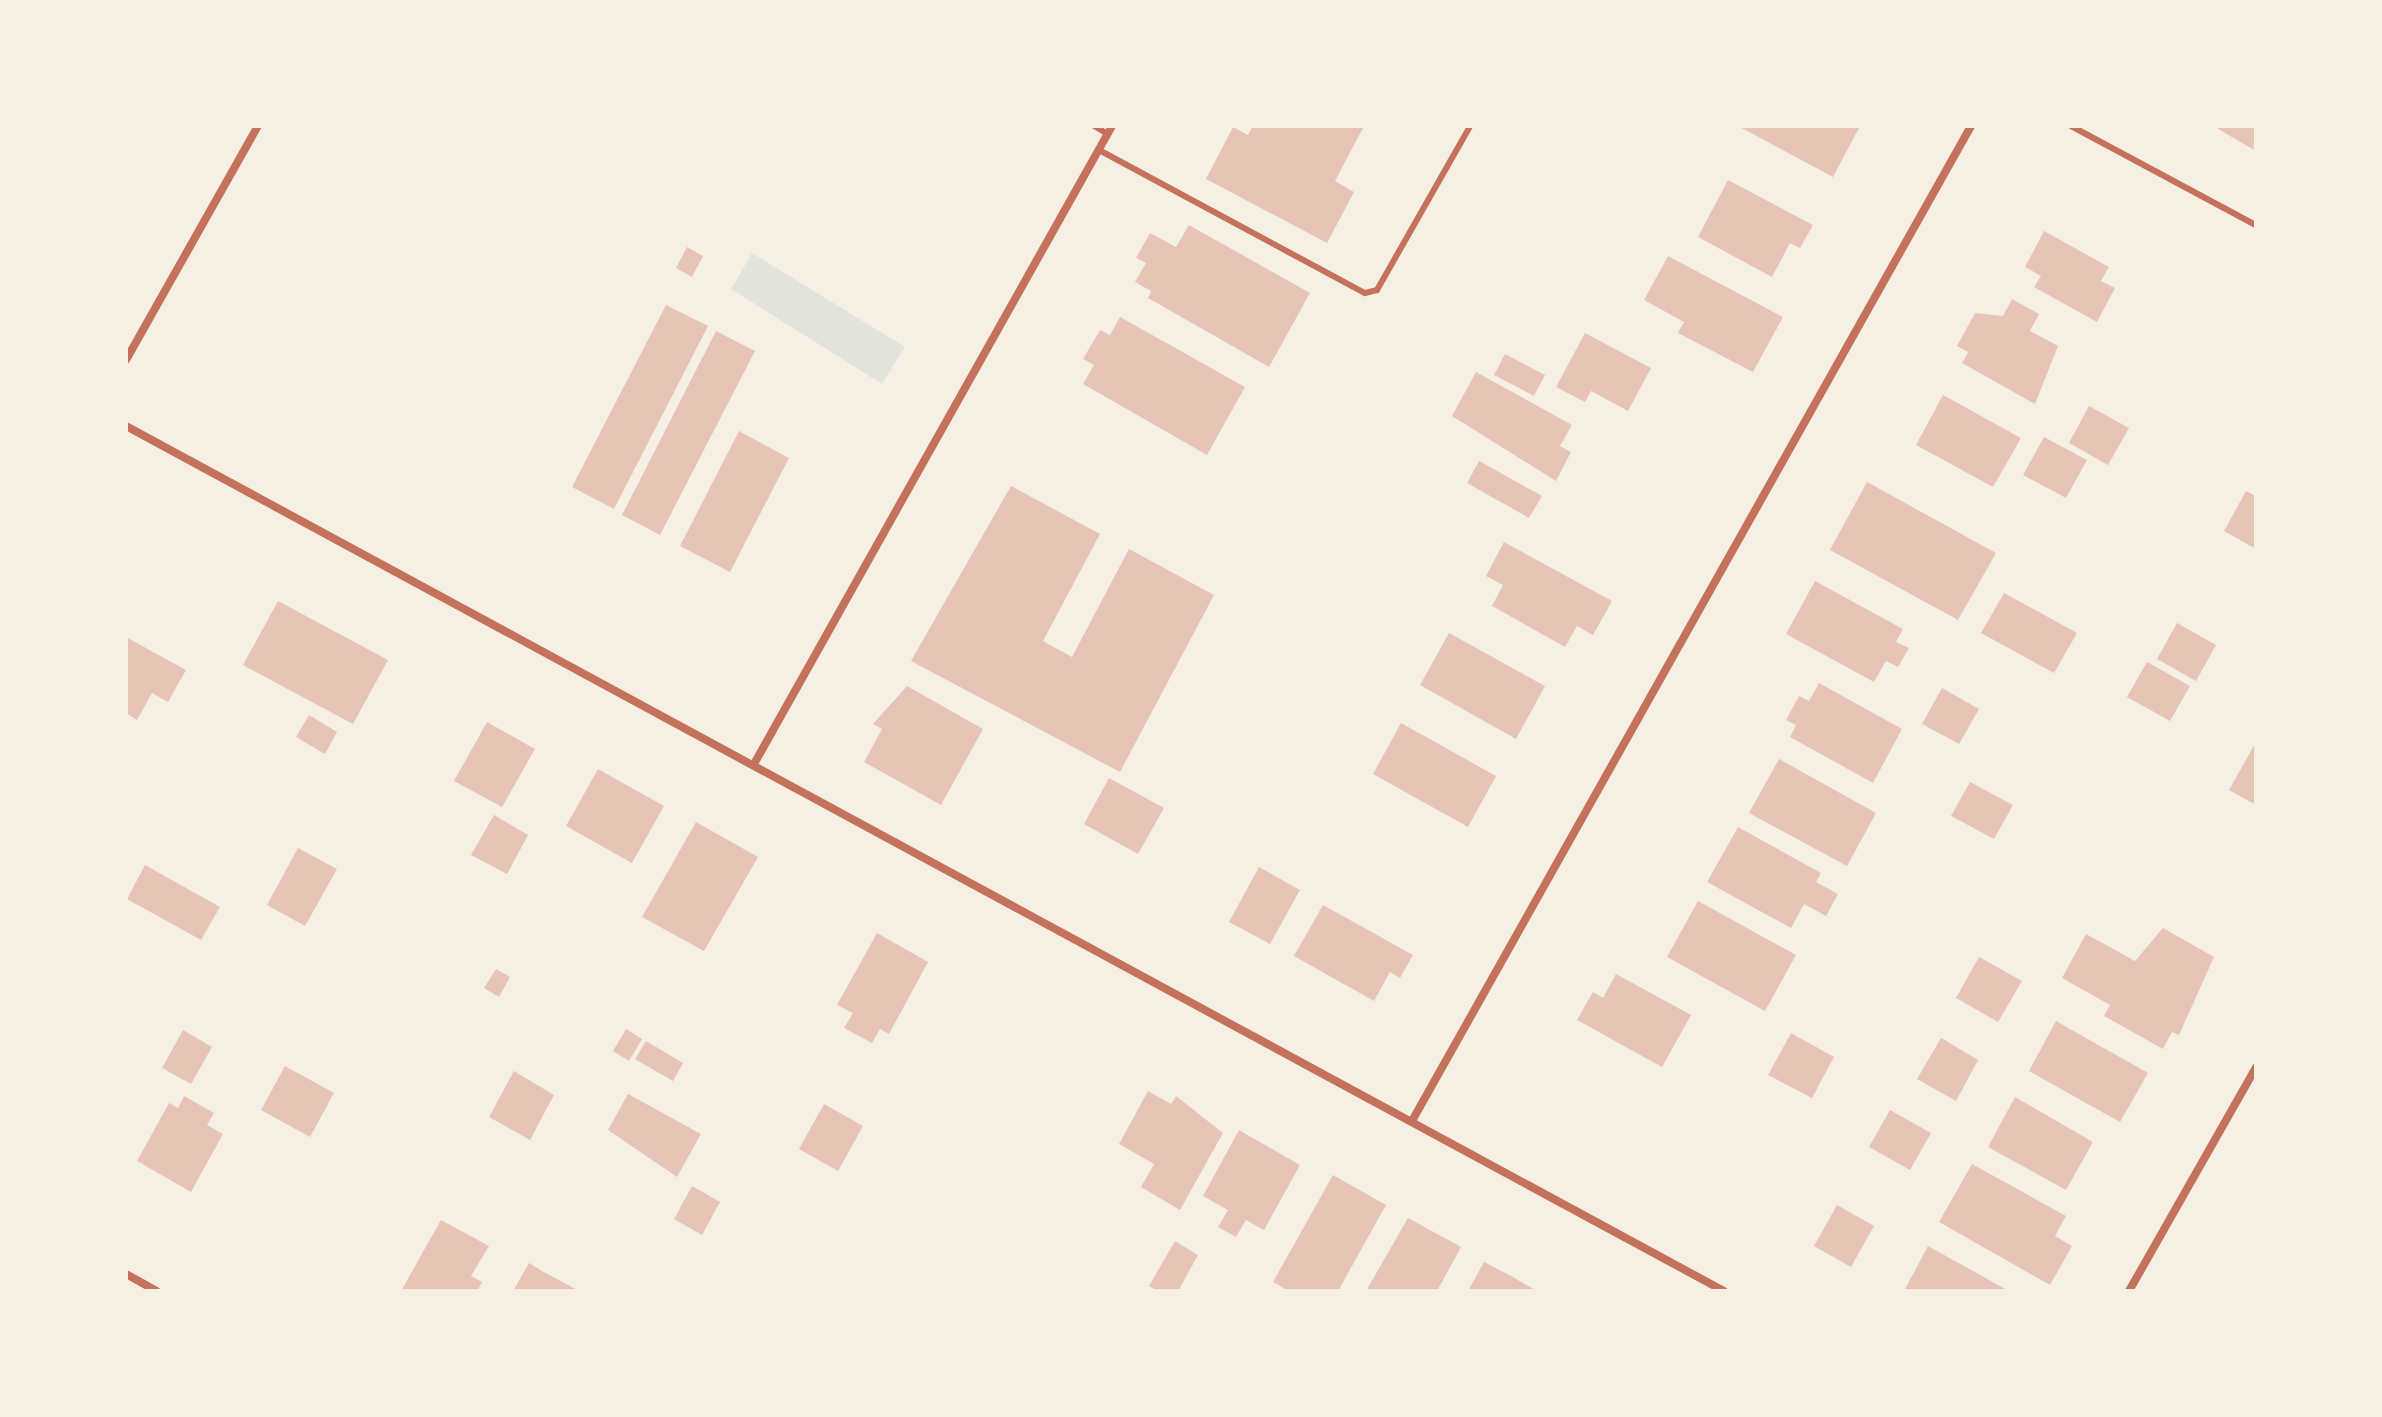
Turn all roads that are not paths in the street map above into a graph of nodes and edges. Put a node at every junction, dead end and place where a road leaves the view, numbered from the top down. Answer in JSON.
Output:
{"nodes":[{"id":1,"x":258,"y":126,"type":"edge"},
{"id":2,"x":1094,"y":126,"type":"edge"},
{"id":3,"x":1470,"y":126,"type":"edge"},
{"id":4,"x":1971,"y":126,"type":"edge"},
{"id":5,"x":2071,"y":126,"type":"edge"},
{"id":6,"x":1110,"y":130,"type":"edge"},
{"id":7,"x":1099,"y":150,"type":"junction"},
{"id":8,"x":2256,"y":225,"type":"edge"},
{"id":9,"x":126,"y":360,"type":"edge"},
{"id":10,"x":126,"y":426,"type":"edge"},
{"id":11,"x":754,"y":764,"type":"junction"},
{"id":12,"x":2256,"y":1067,"type":"edge"},
{"id":13,"x":1412,"y":1121,"type":"junction"},
{"id":14,"x":126,"y":1274,"type":"edge"},
{"id":15,"x":157,"y":1291,"type":"edge"},
{"id":16,"x":1724,"y":1291,"type":"edge"},
{"id":17,"x":2129,"y":1291,"type":"edge"}],
"edges":[{"from":1,"to":9,"type":"street"},
{"from":2,"to":6,"type":"lane"},
{"from":3,"to":7,"type":"lane"},
{"from":4,"to":13,"type":"street"},
{"from":5,"to":8,"type":"lane"},
{"from":6,"to":7,"type":"street"},
{"from":7,"to":11,"type":"street"},
{"from":10,"to":11,"type":"street"},
{"from":11,"to":13,"type":"street"},
{"from":12,"to":17,"type":"street"},
{"from":13,"to":16,"type":"street"},
{"from":14,"to":15,"type":"street"}]}
